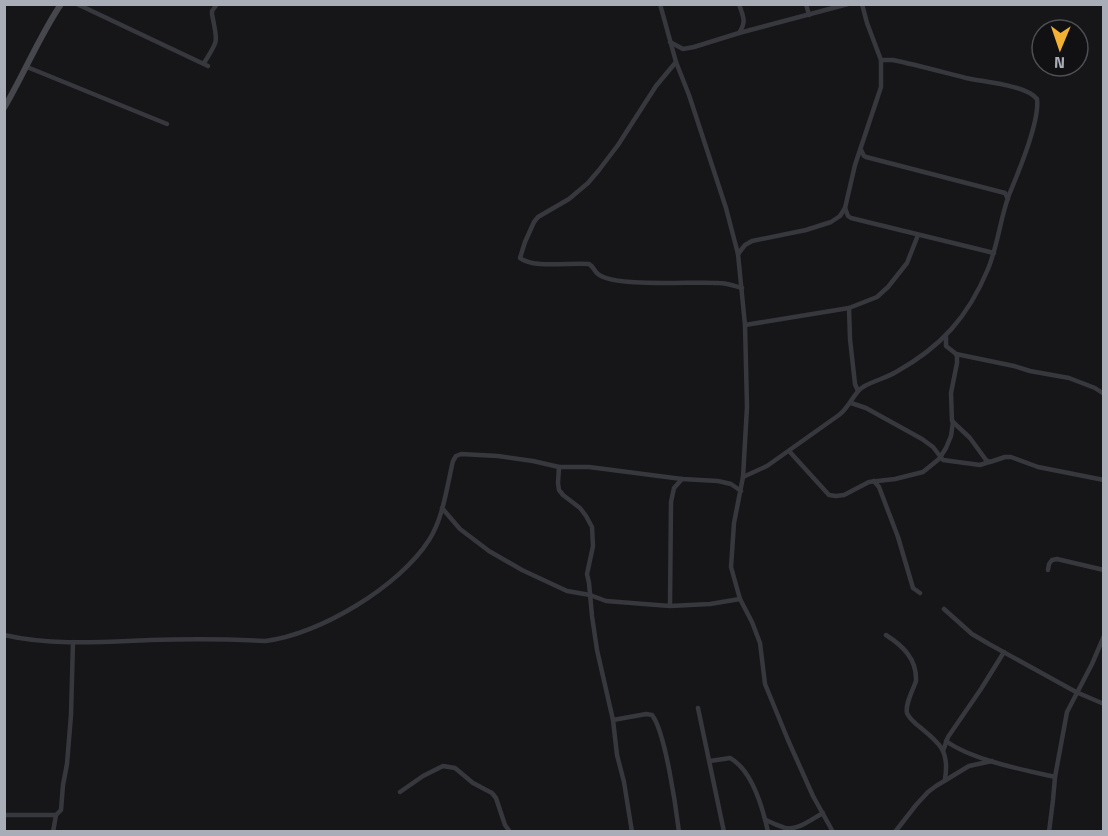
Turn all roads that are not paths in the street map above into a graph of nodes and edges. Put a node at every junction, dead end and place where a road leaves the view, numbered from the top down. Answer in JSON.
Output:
{"nodes":[{"id":1,"x":61,"y":4,"type":"edge"},
{"id":2,"x":77,"y":4,"type":"edge"},
{"id":3,"x":217,"y":4,"type":"edge"},
{"id":4,"x":660,"y":4,"type":"edge"},
{"id":5,"x":739,"y":4,"type":"edge"},
{"id":6,"x":806,"y":4,"type":"edge"},
{"id":7,"x":848,"y":4,"type":"edge"},
{"id":8,"x":860,"y":5,"type":"edge"},
{"id":9,"x":809,"y":15,"type":"junction"},
{"id":10,"x":739,"y":33,"type":"junction"},
{"id":11,"x":670,"y":42,"type":"junction"},
{"id":12,"x":683,"y":49,"type":"junction"},
{"id":13,"x":676,"y":60,"type":"junction"},
{"id":14,"x":881,"y":60,"type":"junction"},
{"id":15,"x":27,"y":67,"type":"junction"},
{"id":16,"x":4,"y":108,"type":"edge"},
{"id":17,"x":167,"y":124,"type":"dead end"},
{"id":18,"x":860,"y":148,"type":"junction"},
{"id":19,"x":1008,"y":199,"type":"junction"},
{"id":20,"x":845,"y":208,"type":"junction"},
{"id":21,"x":918,"y":235,"type":"junction"},
{"id":22,"x":994,"y":253,"type":"junction"},
{"id":23,"x":738,"y":254,"type":"junction"},
{"id":24,"x":742,"y":288,"type":"junction"},
{"id":25,"x":849,"y":308,"type":"junction"},
{"id":26,"x":745,"y":325,"type":"junction"},
{"id":27,"x":945,"y":337,"type":"junction"},
{"id":28,"x":956,"y":354,"type":"junction"},
{"id":29,"x":858,"y":391,"type":"junction"},
{"id":30,"x":1104,"y":394,"type":"edge"},
{"id":31,"x":851,"y":403,"type":"junction"},
{"id":32,"x":953,"y":422,"type":"junction"},
{"id":33,"x":789,"y":451,"type":"junction"},
{"id":34,"x":941,"y":457,"type":"junction"},
{"id":35,"x":990,"y":462,"type":"junction"},
{"id":36,"x":559,"y":467,"type":"junction"},
{"id":37,"x":743,"y":477,"type":"junction"},
{"id":38,"x":682,"y":479,"type":"junction"},
{"id":39,"x":1104,"y":480,"type":"edge"},
{"id":40,"x":874,"y":481,"type":"junction"},
{"id":41,"x":741,"y":491,"type":"junction"},
{"id":42,"x":441,"y":507,"type":"junction"},
{"id":43,"x":1048,"y":570,"type":"dead end"},
{"id":44,"x":1104,"y":570,"type":"edge"},
{"id":45,"x":920,"y":593,"type":"dead end"},
{"id":46,"x":590,"y":595,"type":"junction"},
{"id":47,"x":740,"y":598,"type":"junction"},
{"id":48,"x":670,"y":606,"type":"junction"},
{"id":49,"x":944,"y":609,"type":"dead end"},
{"id":50,"x":4,"y":635,"type":"edge"},
{"id":51,"x":886,"y":635,"type":"dead end"},
{"id":52,"x":1104,"y":636,"type":"edge"},
{"id":53,"x":73,"y":642,"type":"junction"},
{"id":54,"x":1004,"y":652,"type":"junction"},
{"id":55,"x":1076,"y":692,"type":"junction"},
{"id":56,"x":1104,"y":704,"type":"edge"},
{"id":57,"x":698,"y":708,"type":"dead end"},
{"id":58,"x":613,"y":720,"type":"junction"},
{"id":59,"x":946,"y":741,"type":"junction"},
{"id":60,"x":943,"y":751,"type":"junction"},
{"id":61,"x":710,"y":761,"type":"junction"},
{"id":62,"x":992,"y":761,"type":"junction"},
{"id":63,"x":1055,"y":777,"type":"junction"},
{"id":64,"x":945,"y":779,"type":"junction"},
{"id":65,"x":400,"y":792,"type":"dead end"},
{"id":66,"x":822,"y":813,"type":"junction"},
{"id":67,"x":4,"y":815,"type":"edge"},
{"id":68,"x":56,"y":815,"type":"junction"},
{"id":69,"x":766,"y":820,"type":"junction"},
{"id":70,"x":53,"y":831,"type":"edge"},
{"id":71,"x":510,"y":831,"type":"edge"},
{"id":72,"x":632,"y":831,"type":"edge"},
{"id":73,"x":679,"y":831,"type":"edge"},
{"id":74,"x":724,"y":831,"type":"edge"},
{"id":75,"x":768,"y":831,"type":"edge"},
{"id":76,"x":833,"y":831,"type":"edge"},
{"id":77,"x":895,"y":831,"type":"edge"},
{"id":78,"x":1049,"y":831,"type":"edge"}],
"edges":[{"from":1,"to":15,"type":"street"},
{"from":2,"to":3,"type":"street"},
{"from":4,"to":11,"type":"street"},
{"from":5,"to":10,"type":"street"},
{"from":6,"to":9,"type":"street"},
{"from":7,"to":9,"type":"street"},
{"from":8,"to":14,"type":"street"},
{"from":9,"to":10,"type":"street"},
{"from":10,"to":12,"type":"street"},
{"from":11,"to":12,"type":"street"},
{"from":11,"to":13,"type":"street"},
{"from":12,"to":13,"type":"street"},
{"from":13,"to":23,"type":"street"},
{"from":13,"to":24,"type":"street"},
{"from":14,"to":18,"type":"street"},
{"from":14,"to":19,"type":"street"},
{"from":15,"to":16,"type":"street"},
{"from":15,"to":17,"type":"street"},
{"from":18,"to":19,"type":"street"},
{"from":18,"to":20,"type":"street"},
{"from":19,"to":22,"type":"street"},
{"from":20,"to":21,"type":"street"},
{"from":20,"to":23,"type":"street"},
{"from":21,"to":22,"type":"street"},
{"from":21,"to":25,"type":"street"},
{"from":22,"to":27,"type":"street"},
{"from":23,"to":24,"type":"street"},
{"from":24,"to":26,"type":"street"},
{"from":25,"to":26,"type":"street"},
{"from":25,"to":29,"type":"street"},
{"from":26,"to":37,"type":"street"},
{"from":27,"to":28,"type":"street"},
{"from":27,"to":29,"type":"street"},
{"from":28,"to":30,"type":"street"},
{"from":28,"to":32,"type":"street"},
{"from":29,"to":31,"type":"street"},
{"from":31,"to":33,"type":"street"},
{"from":31,"to":34,"type":"street"},
{"from":32,"to":34,"type":"street"},
{"from":32,"to":35,"type":"street"},
{"from":33,"to":37,"type":"street"},
{"from":33,"to":40,"type":"street"},
{"from":34,"to":35,"type":"street"},
{"from":34,"to":40,"type":"street"},
{"from":35,"to":39,"type":"street"},
{"from":36,"to":38,"type":"street"},
{"from":36,"to":42,"type":"street"},
{"from":36,"to":46,"type":"street"},
{"from":37,"to":41,"type":"street"},
{"from":38,"to":41,"type":"street"},
{"from":38,"to":48,"type":"street"},
{"from":40,"to":45,"type":"street"},
{"from":41,"to":47,"type":"street"},
{"from":42,"to":46,"type":"street"},
{"from":42,"to":53,"type":"street"},
{"from":43,"to":44,"type":"street"},
{"from":46,"to":48,"type":"street"},
{"from":46,"to":58,"type":"street"},
{"from":47,"to":48,"type":"street"},
{"from":47,"to":66,"type":"street"},
{"from":49,"to":54,"type":"street"},
{"from":50,"to":53,"type":"street"},
{"from":51,"to":60,"type":"street"},
{"from":52,"to":55,"type":"street"},
{"from":53,"to":68,"type":"street"},
{"from":54,"to":55,"type":"street"},
{"from":54,"to":59,"type":"street"},
{"from":55,"to":56,"type":"street"},
{"from":55,"to":63,"type":"street"},
{"from":57,"to":61,"type":"street"},
{"from":58,"to":72,"type":"street"},
{"from":58,"to":73,"type":"street"},
{"from":59,"to":60,"type":"street"},
{"from":59,"to":62,"type":"street"},
{"from":60,"to":64,"type":"street"},
{"from":61,"to":69,"type":"street"},
{"from":61,"to":74,"type":"street"},
{"from":62,"to":63,"type":"street"},
{"from":62,"to":64,"type":"street"},
{"from":63,"to":78,"type":"street"},
{"from":64,"to":77,"type":"street"},
{"from":65,"to":71,"type":"street"},
{"from":66,"to":69,"type":"street"},
{"from":66,"to":76,"type":"street"},
{"from":67,"to":68,"type":"street"},
{"from":68,"to":70,"type":"street"},
{"from":69,"to":75,"type":"street"}]}
